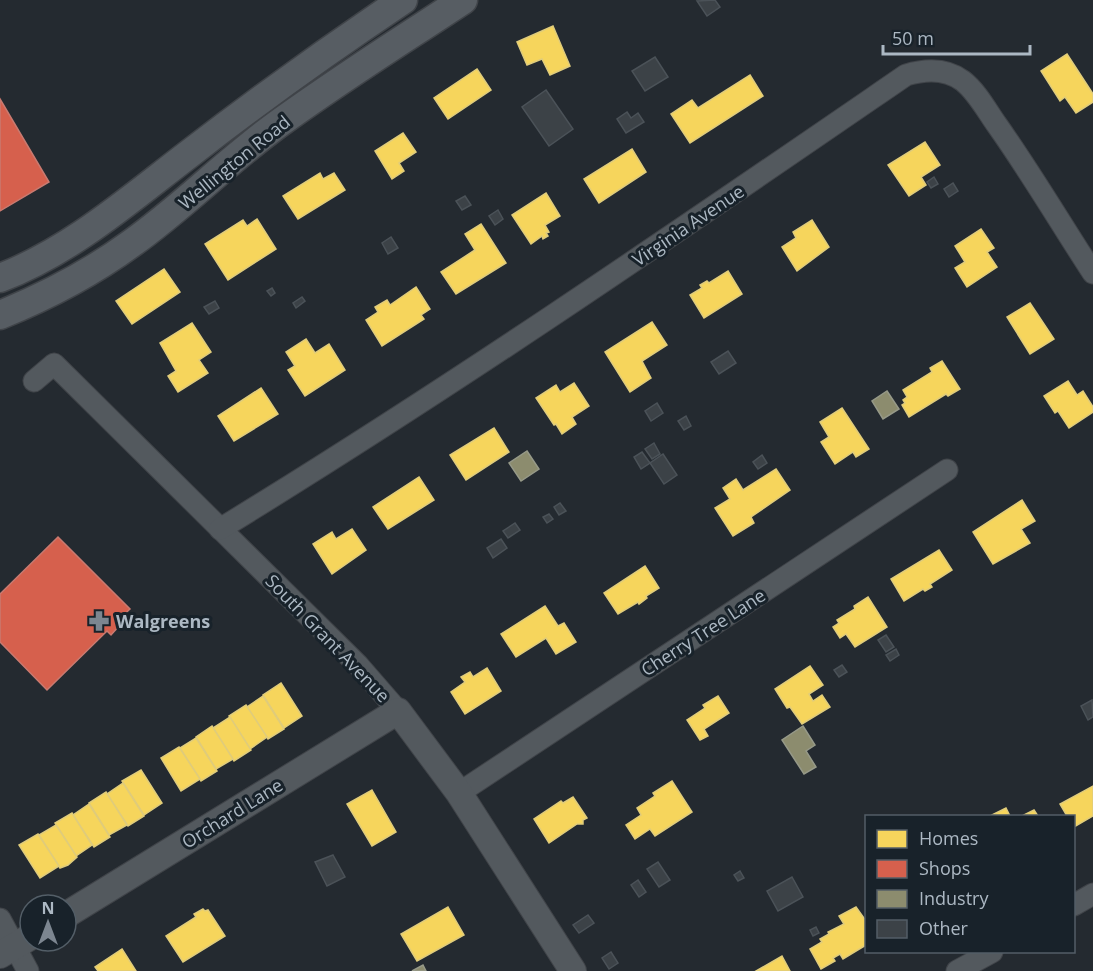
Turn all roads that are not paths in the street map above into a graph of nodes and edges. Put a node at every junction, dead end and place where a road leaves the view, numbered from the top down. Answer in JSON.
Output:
{"nodes":[{"id":1,"x":403,"y":0,"type":"edge"},
{"id":2,"x":463,"y":0,"type":"edge"},
{"id":3,"x":1093,"y":273,"type":"edge"},
{"id":4,"x":0,"y":278,"type":"edge"},
{"id":5,"x":0,"y":315,"type":"edge"},
{"id":6,"x":34,"y":381,"type":"dead end"},
{"id":7,"x":947,"y":471,"type":"dead end"},
{"id":8,"x":220,"y":529,"type":"junction"},
{"id":9,"x":398,"y":711,"type":"junction"},
{"id":10,"x":459,"y":793,"type":"junction"},
{"id":11,"x":1093,"y":894,"type":"edge"},
{"id":12,"x":1075,"y":904,"type":"edge"},
{"id":13,"x":78,"y":908,"type":"edge"},
{"id":14,"x":0,"y":919,"type":"edge"},
{"id":15,"x":15,"y":946,"type":"edge"},
{"id":16,"x":988,"y":953,"type":"edge"},
{"id":17,"x":28,"y":971,"type":"edge"},
{"id":18,"x":573,"y":971,"type":"edge"},
{"id":19,"x":957,"y":971,"type":"edge"}],
"edges":[{"from":1,"to":4,"type":"main road","name":"Wellington Road"},
{"from":2,"to":5,"type":"main road","name":"Wellington Road"},
{"from":3,"to":8,"type":"street","name":"Virginia Avenue"},
{"from":6,"to":8,"type":"street","name":"South Grant Avenue"},
{"from":7,"to":10,"type":"street","name":"Cherry Tree Lane"},
{"from":8,"to":9,"type":"street","name":"South Grant Avenue"},
{"from":9,"to":10,"type":"street","name":"South Grant Avenue"},
{"from":9,"to":13,"type":"street","name":"Orchard Lane"},
{"from":10,"to":18,"type":"street","name":"South Grant Avenue"},
{"from":11,"to":12,"type":"street"},
{"from":14,"to":15,"type":"street"},
{"from":15,"to":17,"type":"street"},
{"from":16,"to":19,"type":"street"}]}
